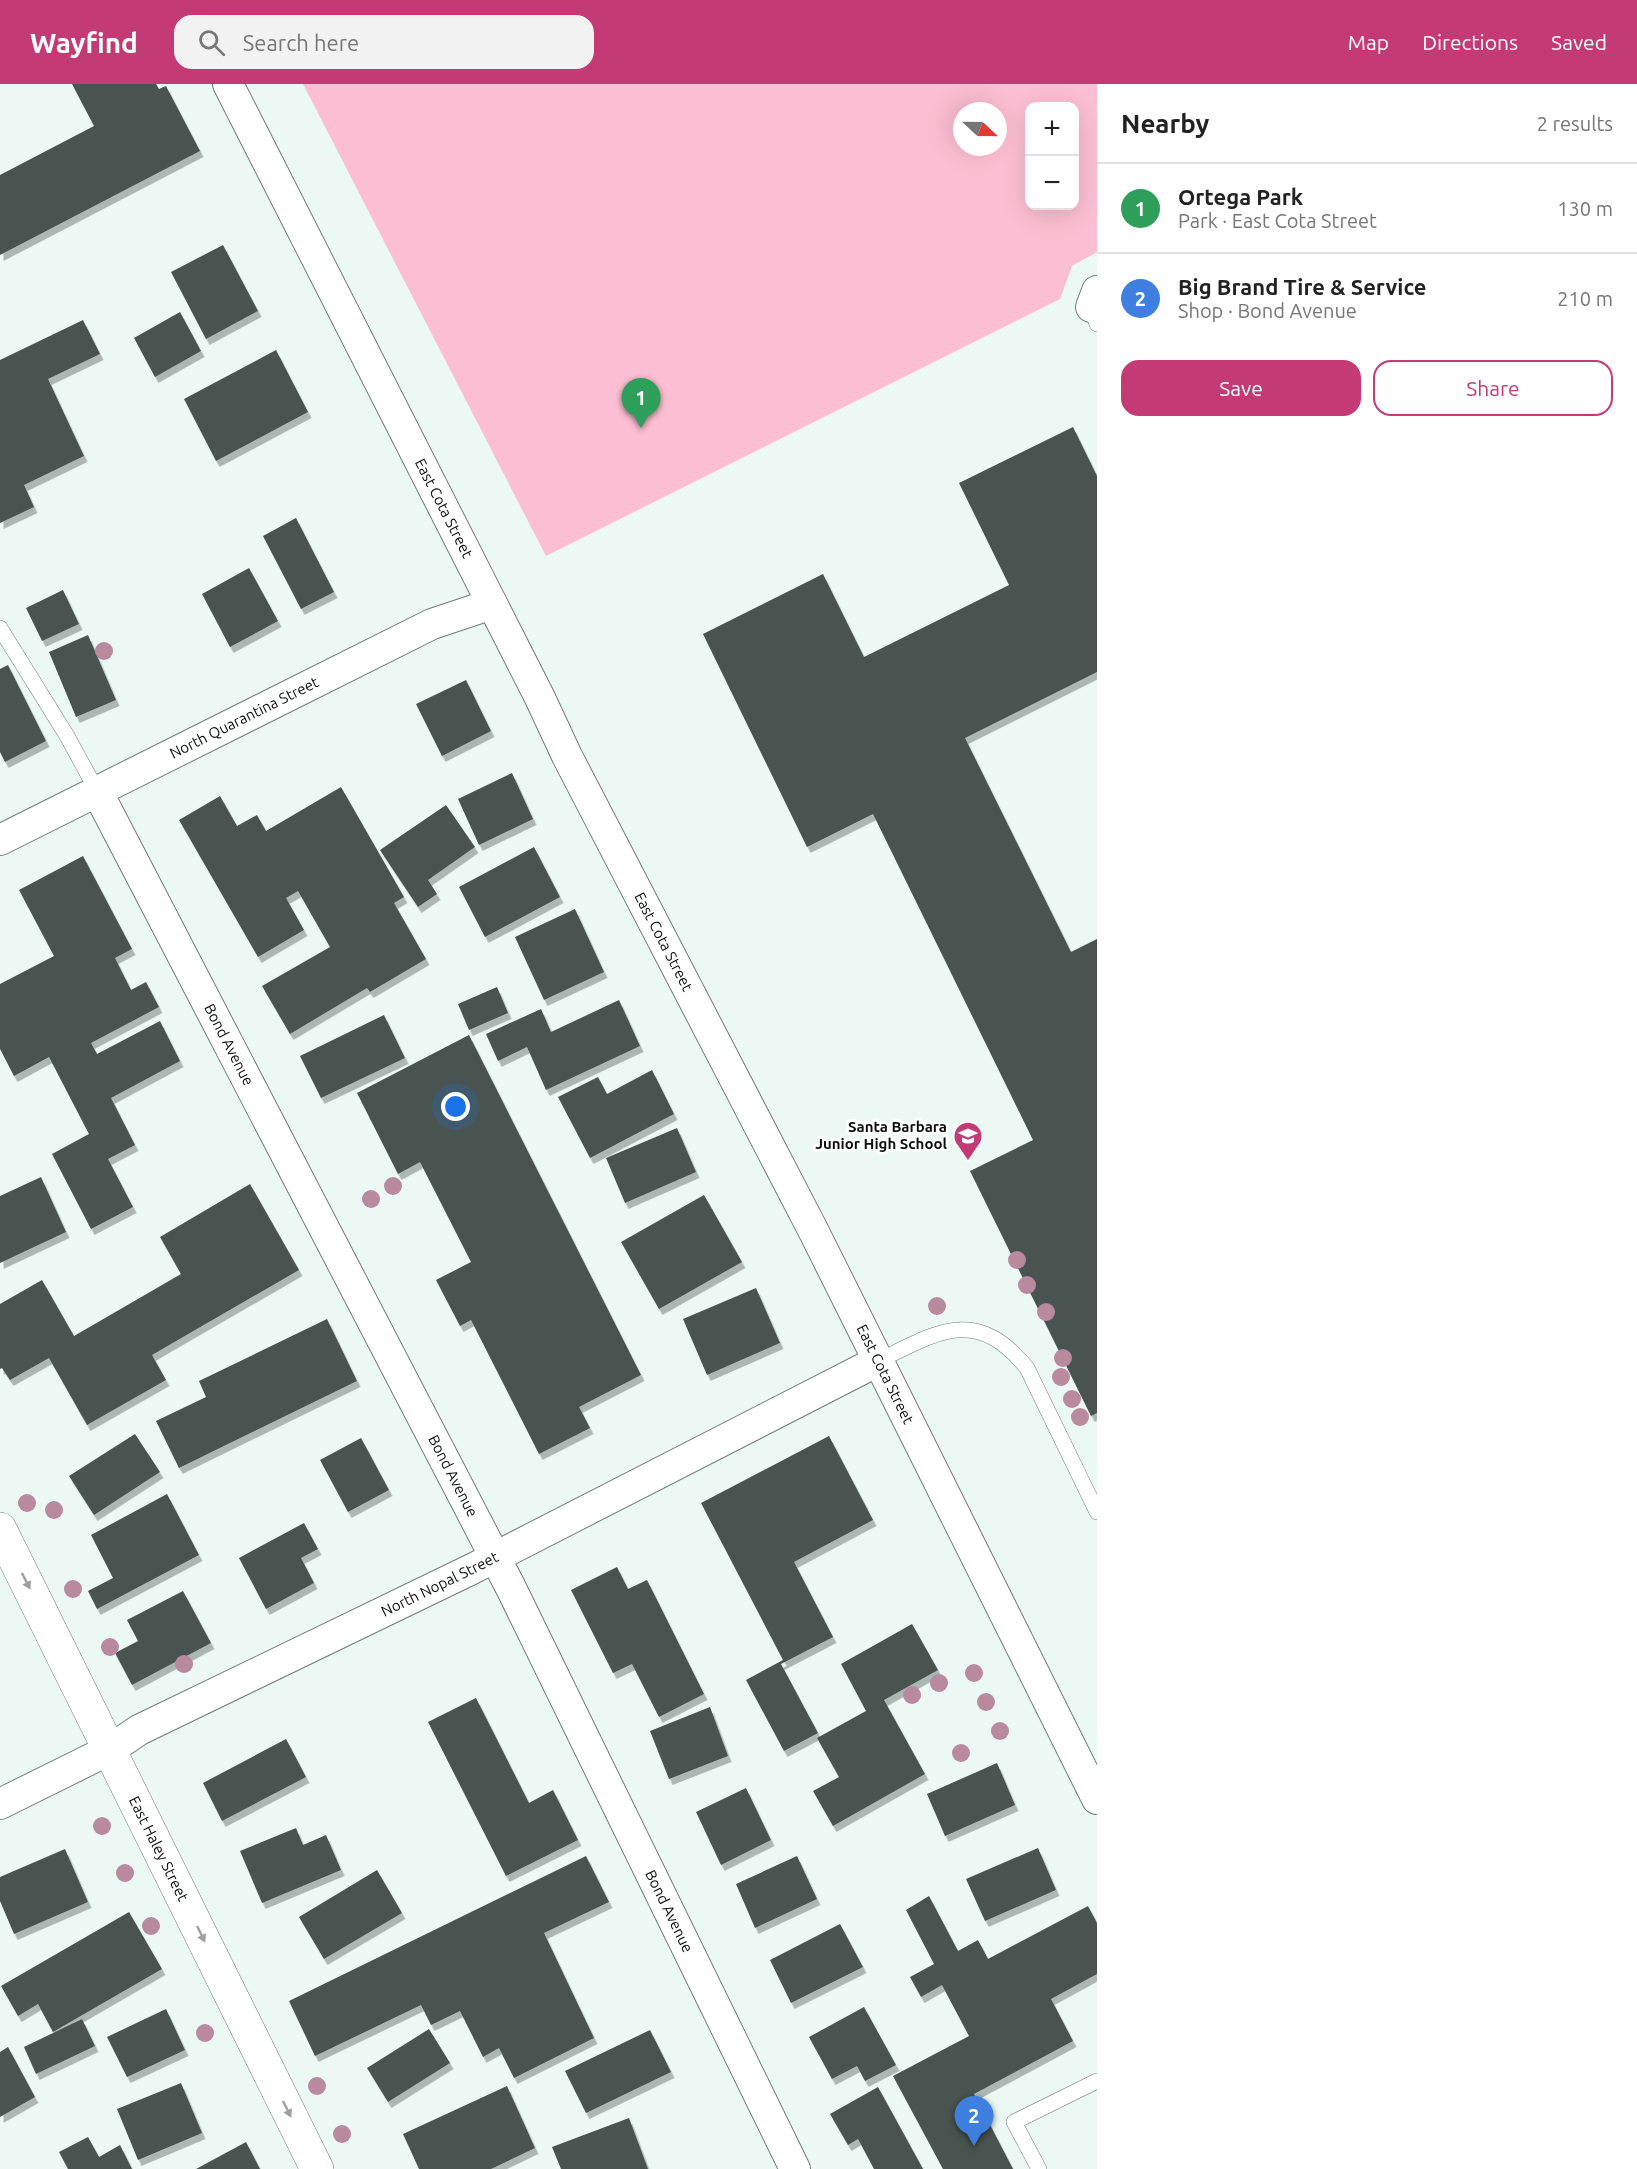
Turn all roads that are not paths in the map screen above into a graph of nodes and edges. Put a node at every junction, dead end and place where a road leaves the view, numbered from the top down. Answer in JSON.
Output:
{"nodes":[{"id":1,"x":228,"y":84,"type":"edge"},
{"id":2,"x":492,"y":604,"type":"junction"},
{"id":3,"x":0,"y":628,"type":"edge"},
{"id":4,"x":97,"y":791,"type":"junction"},
{"id":5,"x":0,"y":840,"type":"edge"},
{"id":6,"x":878,"y":1361,"type":"junction"},
{"id":7,"x":1097,"y":1512,"type":"edge"},
{"id":8,"x":0,"y":1529,"type":"edge"},
{"id":9,"x":493,"y":1558,"type":"junction"},
{"id":10,"x":111,"y":1749,"type":"junction"},
{"id":11,"x":1097,"y":1799,"type":"edge"},
{"id":12,"x":0,"y":1804,"type":"edge"},
{"id":13,"x":1097,"y":2081,"type":"edge"},
{"id":14,"x":316,"y":2169,"type":"edge"},
{"id":15,"x":795,"y":2169,"type":"edge"},
{"id":16,"x":1039,"y":2169,"type":"edge"}],
"edges":[{"from":1,"to":2,"type":"street","name":"East Cota Street"},
{"from":2,"to":4,"type":"street","name":"North Quarantina Street"},
{"from":2,"to":6,"type":"street","name":"East Cota Street"},
{"from":3,"to":4,"type":"lane"},
{"from":4,"to":5,"type":"street","name":"North Quarantina Street"},
{"from":4,"to":9,"type":"street","name":"Bond Avenue"},
{"from":6,"to":7,"type":"lane"},
{"from":6,"to":9,"type":"street","name":"North Nopal Street"},
{"from":6,"to":11,"type":"street","name":"East Cota Street"},
{"from":8,"to":10,"type":"street","name":"East Haley Street","one_way":true},
{"from":9,"to":10,"type":"street","name":"North Nopal Street"},
{"from":9,"to":15,"type":"street","name":"Bond Avenue"},
{"from":10,"to":12,"type":"street","name":"North Nopal Street"},
{"from":10,"to":14,"type":"street","name":"East Haley Street","one_way":true},
{"from":13,"to":16,"type":"lane"}]}
